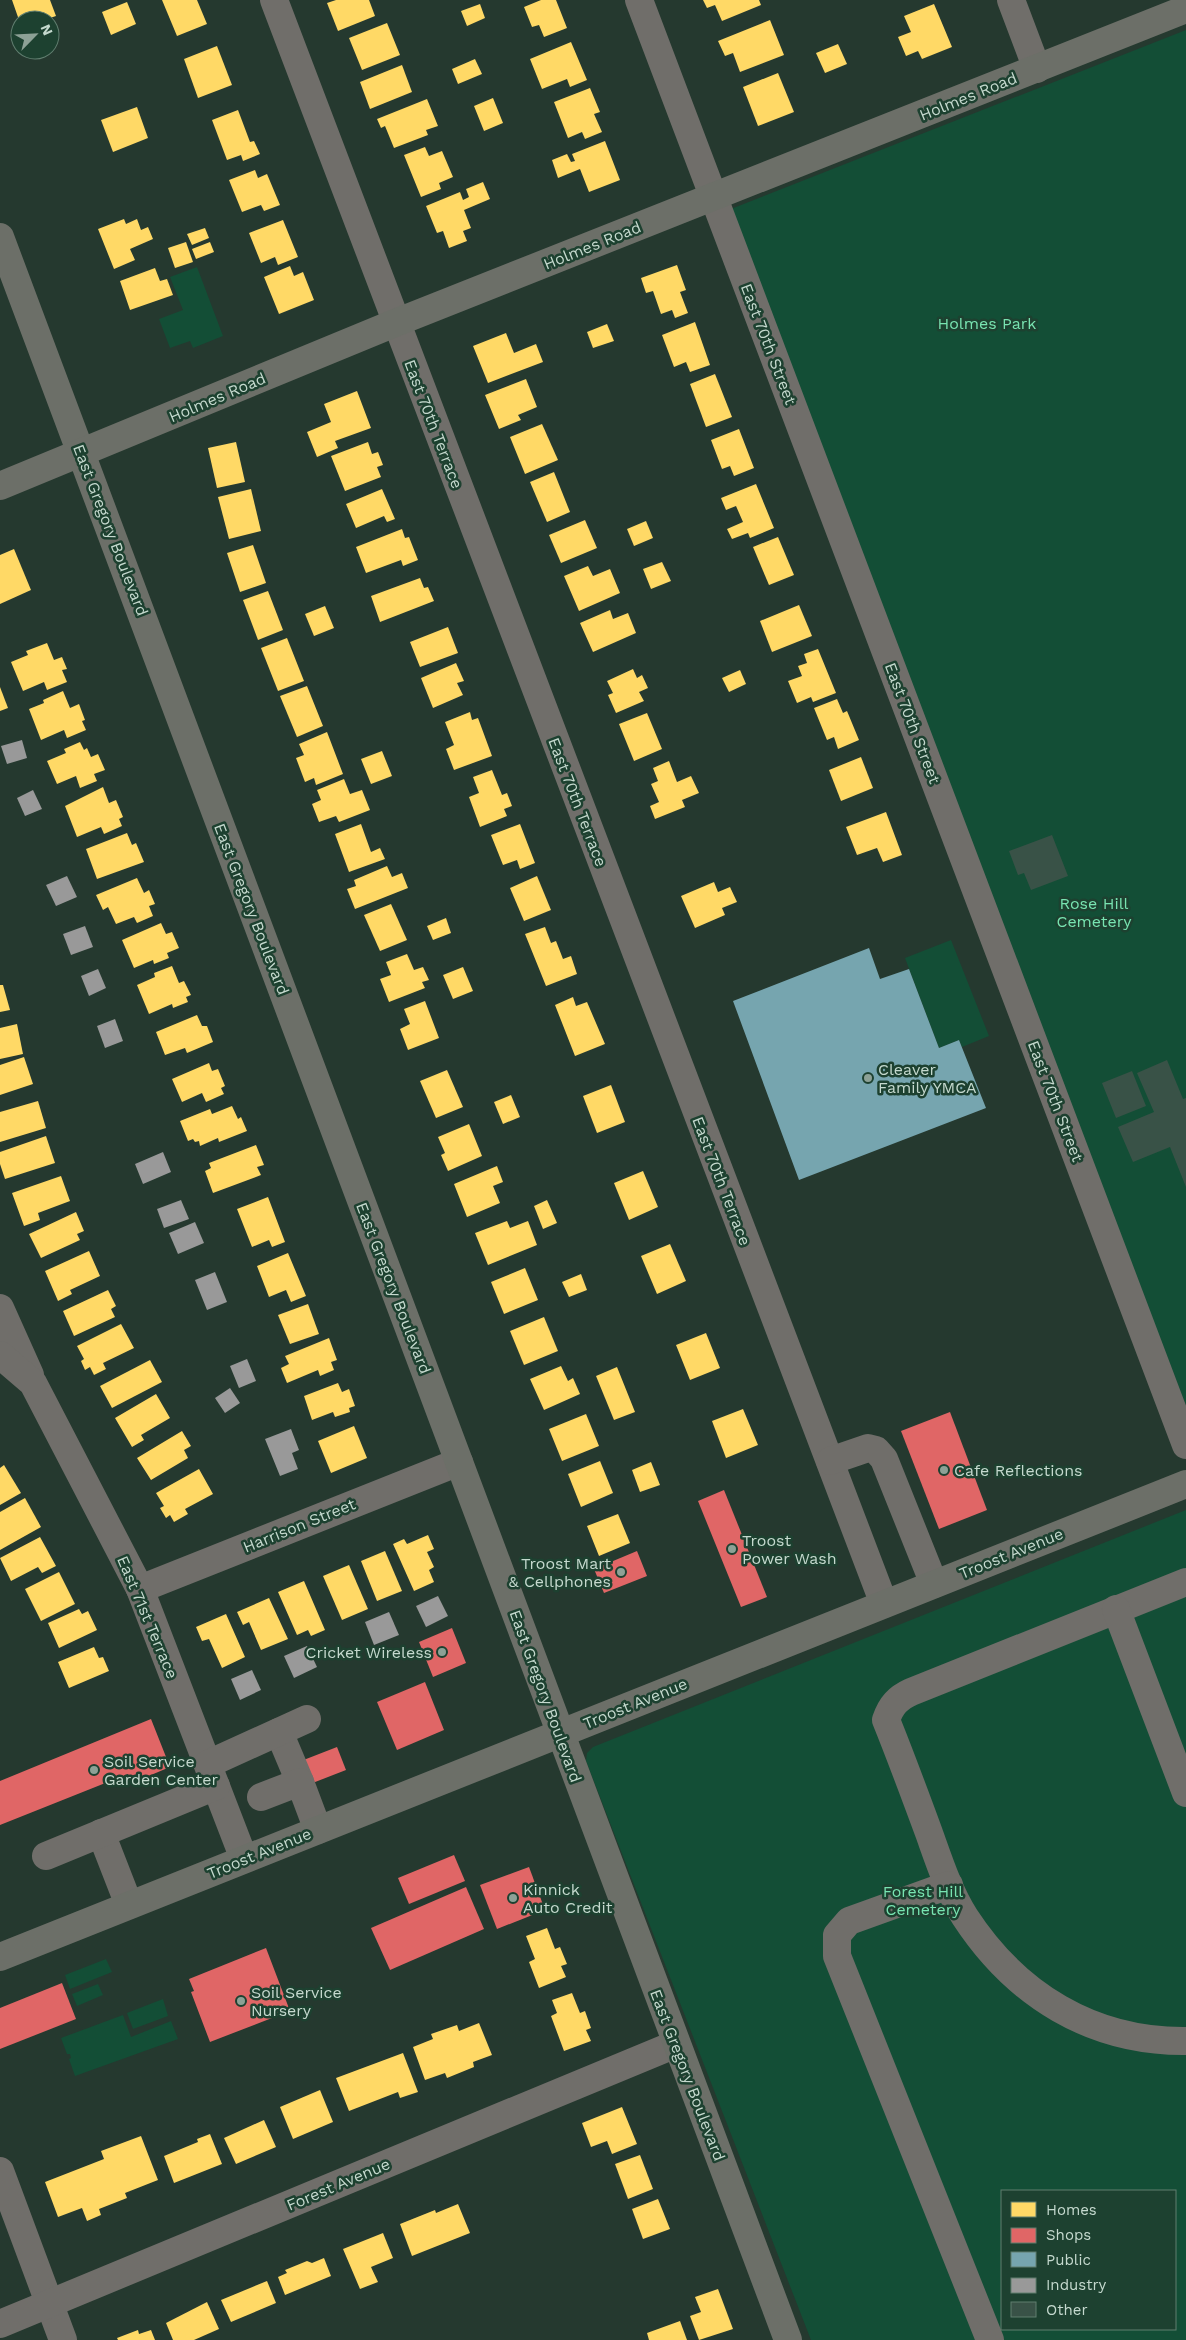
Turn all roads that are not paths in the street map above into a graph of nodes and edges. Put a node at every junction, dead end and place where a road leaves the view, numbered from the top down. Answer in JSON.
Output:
{"nodes":[{"id":1,"x":274,"y":0,"type":"edge"},
{"id":2,"x":639,"y":0,"type":"edge"},
{"id":3,"x":1012,"y":0,"type":"edge"},
{"id":4,"x":1186,"y":9,"type":"edge"},
{"id":5,"x":1037,"y":69,"type":"junction"},
{"id":6,"x":714,"y":196,"type":"junction"},
{"id":7,"x":0,"y":237,"type":"edge"},
{"id":8,"x":396,"y":323,"type":"junction"},
{"id":9,"x":82,"y":454,"type":"junction"},
{"id":10,"x":0,"y":486,"type":"edge"},
{"id":11,"x":0,"y":1308,"type":"edge"},
{"id":12,"x":0,"y":1355,"type":"edge"},
{"id":13,"x":33,"y":1383,"type":"junction"},
{"id":14,"x":1186,"y":1445,"type":"edge"},
{"id":15,"x":830,"y":1461,"type":"junction"},
{"id":16,"x":459,"y":1462,"type":"junction"},
{"id":17,"x":1186,"y":1484,"type":"edge"},
{"id":18,"x":1186,"y":1582,"type":"edge"},
{"id":19,"x":934,"y":1584,"type":"junction"},
{"id":20,"x":140,"y":1589,"type":"junction"},
{"id":21,"x":884,"y":1604,"type":"junction"},
{"id":22,"x":1116,"y":1609,"type":"junction"},
{"id":23,"x":307,"y":1718,"type":"dead end"},
{"id":24,"x":279,"y":1732,"type":"junction"},
{"id":25,"x":560,"y":1733,"type":"junction"},
{"id":26,"x":212,"y":1775,"type":"junction"},
{"id":27,"x":300,"y":1782,"type":"junction"},
{"id":28,"x":1185,"y":1790,"type":"edge"},
{"id":29,"x":261,"y":1797,"type":"dead end"},
{"id":30,"x":318,"y":1830,"type":"junction"},
{"id":31,"x":101,"y":1833,"type":"junction"},
{"id":32,"x":46,"y":1856,"type":"dead end"},
{"id":33,"x":244,"y":1859,"type":"junction"},
{"id":34,"x":949,"y":1885,"type":"junction"},
{"id":35,"x":129,"y":1905,"type":"junction"},
{"id":36,"x":0,"y":1957,"type":"edge"},
{"id":37,"x":1186,"y":2041,"type":"edge"},
{"id":38,"x":676,"y":2044,"type":"junction"},
{"id":39,"x":0,"y":2171,"type":"edge"},
{"id":40,"x":50,"y":2304,"type":"junction"},
{"id":41,"x":0,"y":2324,"type":"edge"},
{"id":42,"x":64,"y":2340,"type":"edge"},
{"id":43,"x":788,"y":2340,"type":"edge"},
{"id":44,"x":990,"y":2340,"type":"edge"}],
"edges":[{"from":1,"to":8,"type":"street","name":"East 70th Terrace"},
{"from":2,"to":6,"type":"street","name":"East 70th Street"},
{"from":3,"to":5,"type":"street"},
{"from":4,"to":5,"type":"main road","name":"Holmes Road"},
{"from":5,"to":6,"type":"main road","name":"Holmes Road"},
{"from":6,"to":8,"type":"main road","name":"Holmes Road"},
{"from":6,"to":14,"type":"street","name":"East 70th Street"},
{"from":7,"to":9,"type":"main road","name":"East Gregory Boulevard"},
{"from":8,"to":9,"type":"main road","name":"Holmes Road"},
{"from":8,"to":15,"type":"street","name":"East 70th Terrace"},
{"from":9,"to":10,"type":"main road","name":"Holmes Road"},
{"from":9,"to":16,"type":"main road","name":"East Gregory Boulevard"},
{"from":11,"to":13,"type":"street","name":"East 71st Terrace"},
{"from":12,"to":13,"type":"street","name":"East 71st Terrace"},
{"from":13,"to":20,"type":"street","name":"East 71st Terrace"},
{"from":15,"to":19,"type":"street"},
{"from":15,"to":21,"type":"street","name":"East 70th Terrace"},
{"from":16,"to":20,"type":"street","name":"Harrison Street"},
{"from":16,"to":25,"type":"main road","name":"East Gregory Boulevard"},
{"from":17,"to":19,"type":"main road","name":"Troost Avenue"},
{"from":18,"to":22,"type":"street"},
{"from":19,"to":21,"type":"main road","name":"Troost Avenue"},
{"from":20,"to":26,"type":"street","name":"East 71st Terrace"},
{"from":21,"to":25,"type":"main road","name":"Troost Avenue"},
{"from":22,"to":28,"type":"street"},
{"from":22,"to":34,"type":"street"},
{"from":23,"to":24,"type":"street"},
{"from":24,"to":26,"type":"street"},
{"from":24,"to":27,"type":"street"},
{"from":25,"to":30,"type":"main road","name":"Troost Avenue"},
{"from":25,"to":38,"type":"main road","name":"East Gregory Boulevard"},
{"from":26,"to":31,"type":"street"},
{"from":26,"to":33,"type":"street","name":"East 71st Terrace"},
{"from":27,"to":29,"type":"street"},
{"from":27,"to":30,"type":"street"},
{"from":30,"to":33,"type":"main road","name":"Troost Avenue"},
{"from":31,"to":32,"type":"street"},
{"from":31,"to":35,"type":"street"},
{"from":33,"to":35,"type":"main road","name":"Troost Avenue"},
{"from":34,"to":37,"type":"street"},
{"from":34,"to":44,"type":"street"},
{"from":35,"to":36,"type":"main road","name":"Troost Avenue"},
{"from":38,"to":40,"type":"street","name":"Forest Avenue"},
{"from":38,"to":43,"type":"main road","name":"East Gregory Boulevard"},
{"from":39,"to":40,"type":"street"},
{"from":40,"to":41,"type":"street","name":"Forest Avenue"},
{"from":40,"to":42,"type":"street"}]}
